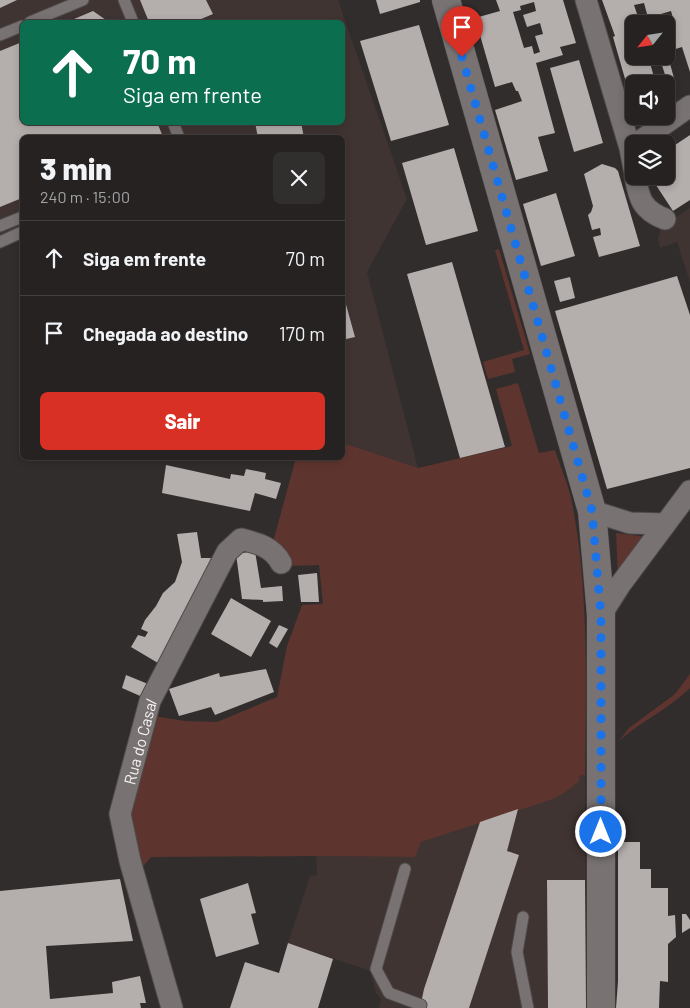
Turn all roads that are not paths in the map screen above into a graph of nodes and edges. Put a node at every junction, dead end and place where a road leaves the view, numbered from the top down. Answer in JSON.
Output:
{"nodes":[{"id":1,"x":83,"y":0,"type":"edge"},
{"id":2,"x":124,"y":0,"type":"edge"},
{"id":3,"x":446,"y":0,"type":"edge"},
{"id":4,"x":586,"y":0,"type":"edge"},
{"id":5,"x":35,"y":20,"type":"edge"},
{"id":6,"x":132,"y":20,"type":"edge"},
{"id":7,"x":20,"y":27,"type":"edge"},
{"id":8,"x":0,"y":35,"type":"edge"},
{"id":9,"x":690,"y":106,"type":"edge"},
{"id":10,"x":629,"y":135,"type":"edge"},
{"id":11,"x":649,"y":135,"type":"edge"},
{"id":12,"x":637,"y":185,"type":"edge"},
{"id":13,"x":20,"y":218,"type":"edge"},
{"id":14,"x":665,"y":219,"type":"dead end"},
{"id":15,"x":0,"y":226,"type":"edge"},
{"id":16,"x":20,"y":233,"type":"edge"},
{"id":17,"x":0,"y":242,"type":"edge"},
{"id":18,"x":690,"y":491,"type":"edge"},
{"id":19,"x":592,"y":511,"type":"junction"},
{"id":20,"x":665,"y":524,"type":"junction"},
{"id":21,"x":281,"y":563,"type":"dead end"},
{"id":22,"x":601,"y":615,"type":"junction"},
{"id":23,"x":405,"y":870,"type":"dead end"},
{"id":24,"x":523,"y":917,"type":"dead end"},
{"id":25,"x":421,"y":1005,"type":"dead end"},
{"id":26,"x":172,"y":1008,"type":"edge"},
{"id":27,"x":528,"y":1008,"type":"edge"},
{"id":28,"x":601,"y":1008,"type":"edge"}],
"edges":[{"from":1,"to":5,"type":"lane"},
{"from":2,"to":6,"type":"lane"},
{"from":3,"to":19,"type":"street"},
{"from":4,"to":10,"type":"street"},
{"from":7,"to":8,"type":"lane"},
{"from":9,"to":11,"type":"street"},
{"from":12,"to":14,"type":"street"},
{"from":13,"to":15,"type":"lane"},
{"from":16,"to":17,"type":"lane"},
{"from":18,"to":20,"type":"street"},
{"from":19,"to":20,"type":"street"},
{"from":19,"to":22,"type":"street"},
{"from":20,"to":22,"type":"street"},
{"from":21,"to":26,"type":"street","name":"Rua do Casal"},
{"from":22,"to":28,"type":"street"},
{"from":23,"to":25,"type":"lane"},
{"from":24,"to":27,"type":"lane"}]}
